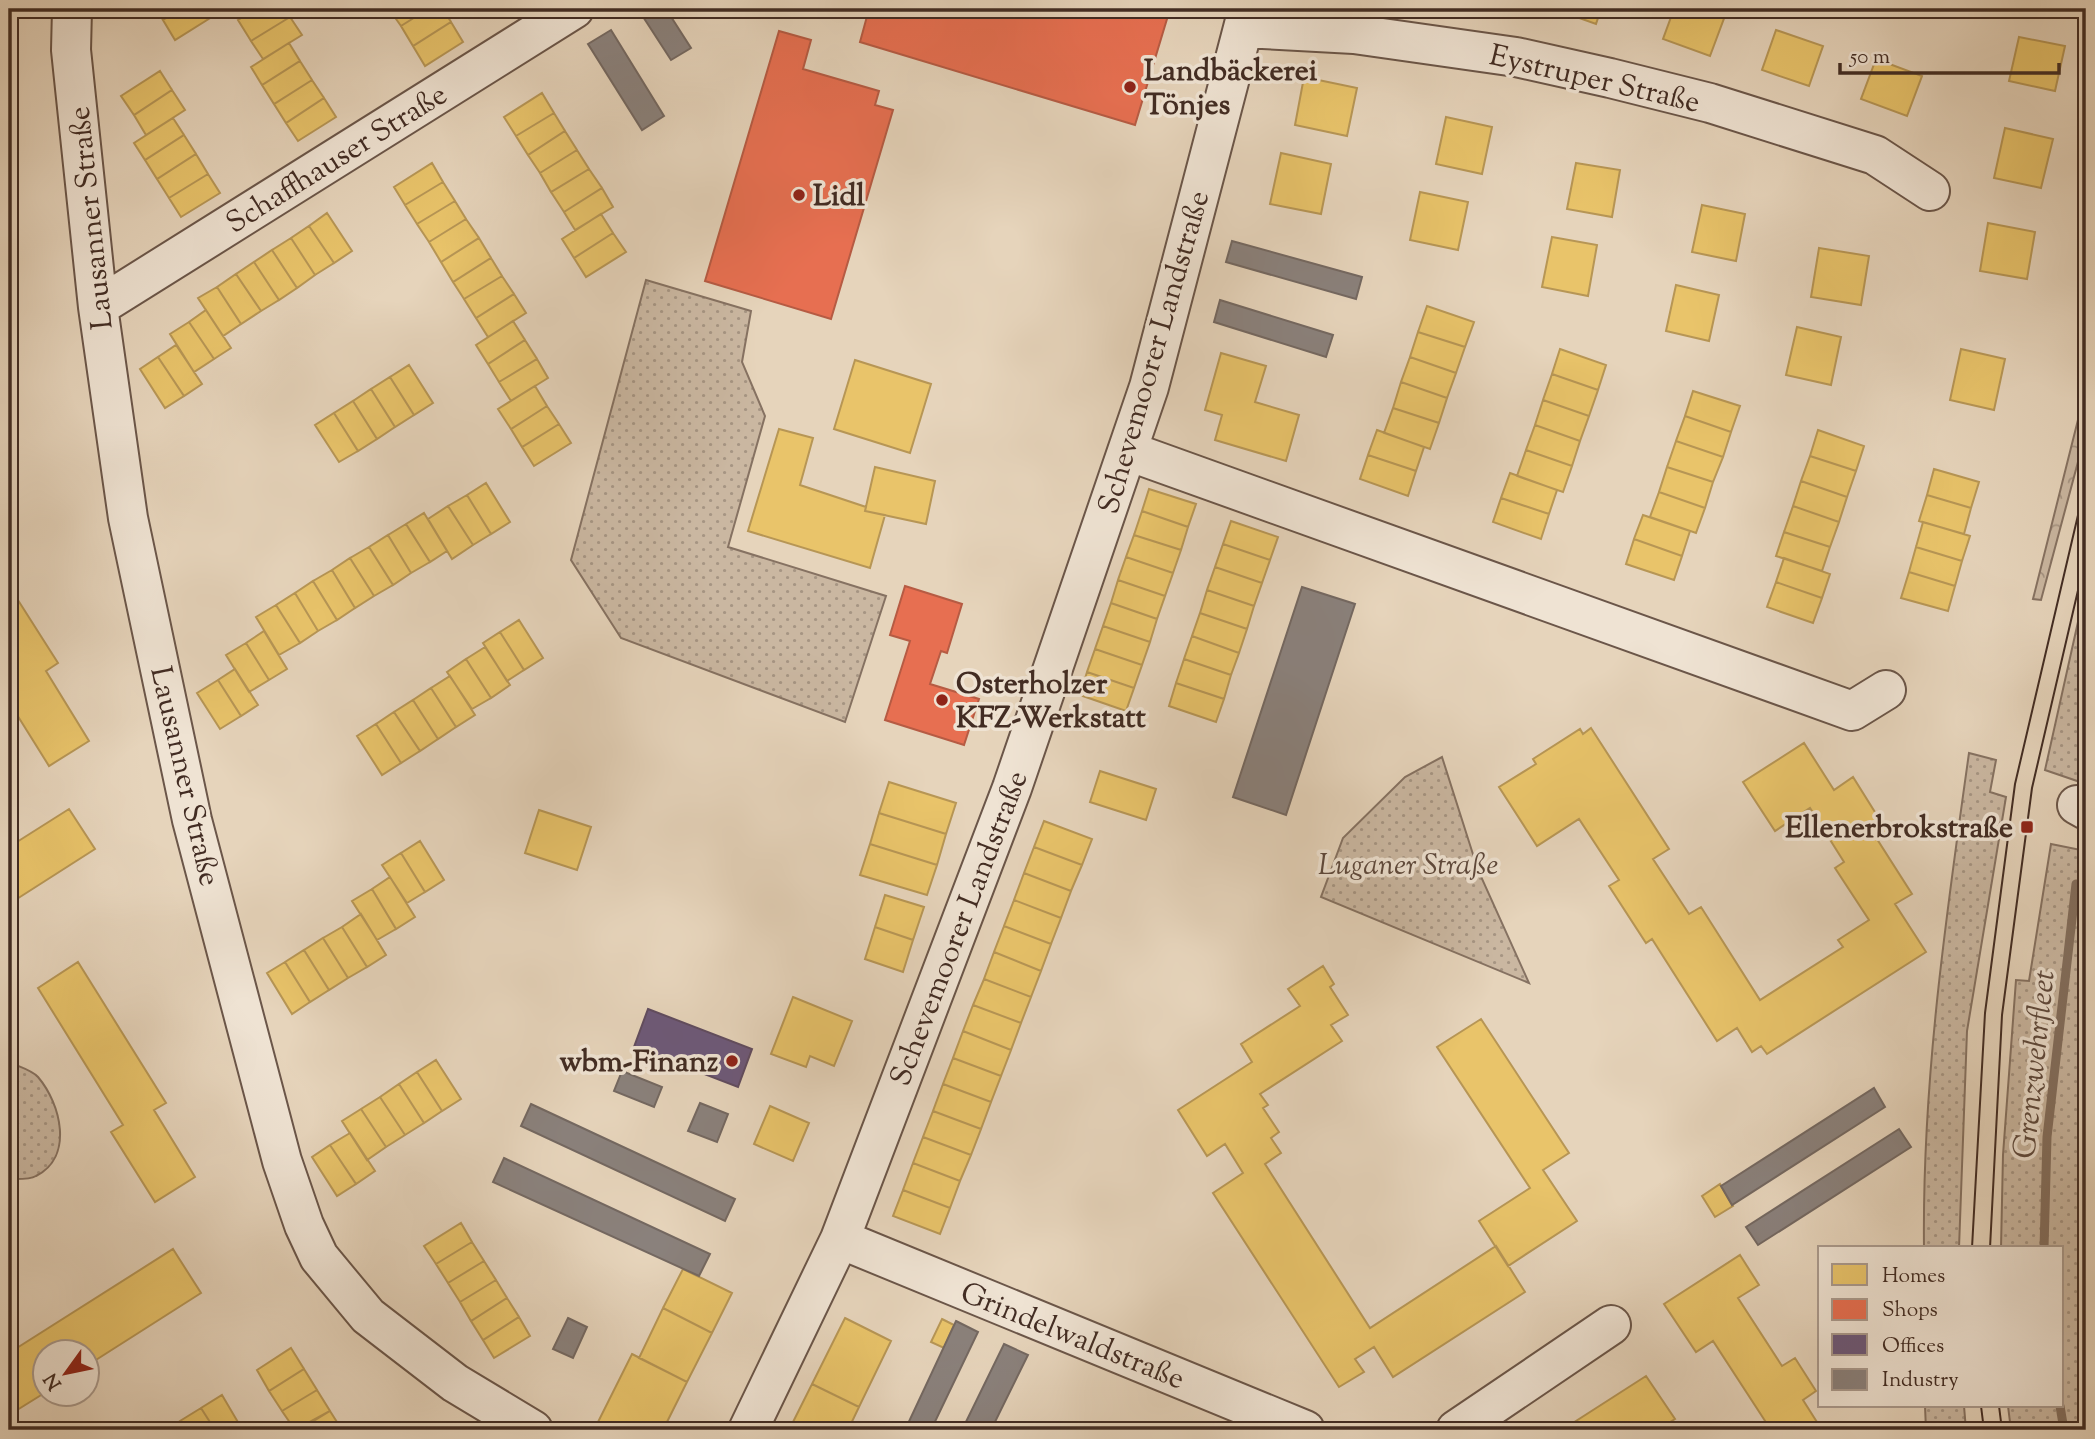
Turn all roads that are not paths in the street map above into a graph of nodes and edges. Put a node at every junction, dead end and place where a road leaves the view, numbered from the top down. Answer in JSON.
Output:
{"nodes":[{"id":1,"x":72,"y":9,"type":"edge"},
{"id":2,"x":574,"y":9,"type":"edge"},
{"id":3,"x":1245,"y":18,"type":"edge"},
{"id":4,"x":1930,"y":191,"type":"dead end"},
{"id":5,"x":98,"y":307,"type":"junction"},
{"id":6,"x":1129,"y":451,"type":"junction"},
{"id":7,"x":1886,"y":690,"type":"dead end"},
{"id":8,"x":840,"y":1239,"type":"junction"},
{"id":9,"x":1611,"y":1325,"type":"dead end"},
{"id":10,"x":533,"y":1430,"type":"edge"},
{"id":11,"x":748,"y":1430,"type":"edge"},
{"id":12,"x":1305,"y":1430,"type":"edge"},
{"id":13,"x":1456,"y":1430,"type":"edge"}],
"edges":[{"from":1,"to":5,"type":"street","name":"Lausanner Straße"},
{"from":2,"to":5,"type":"street","name":"Schaffhauser Straße"},
{"from":3,"to":4,"type":"street","name":"Eystruper Straße"},
{"from":3,"to":6,"type":"street","name":"Schevemoorer Landstraße"},
{"from":5,"to":10,"type":"street","name":"Lausanner Straße"},
{"from":6,"to":7,"type":"street"},
{"from":6,"to":8,"type":"street","name":"Schevemoorer Landstraße"},
{"from":8,"to":11,"type":"street","name":"Schevemoorer Landstraße"},
{"from":8,"to":12,"type":"street","name":"Grindelwaldstraße"},
{"from":9,"to":13,"type":"street"}]}
